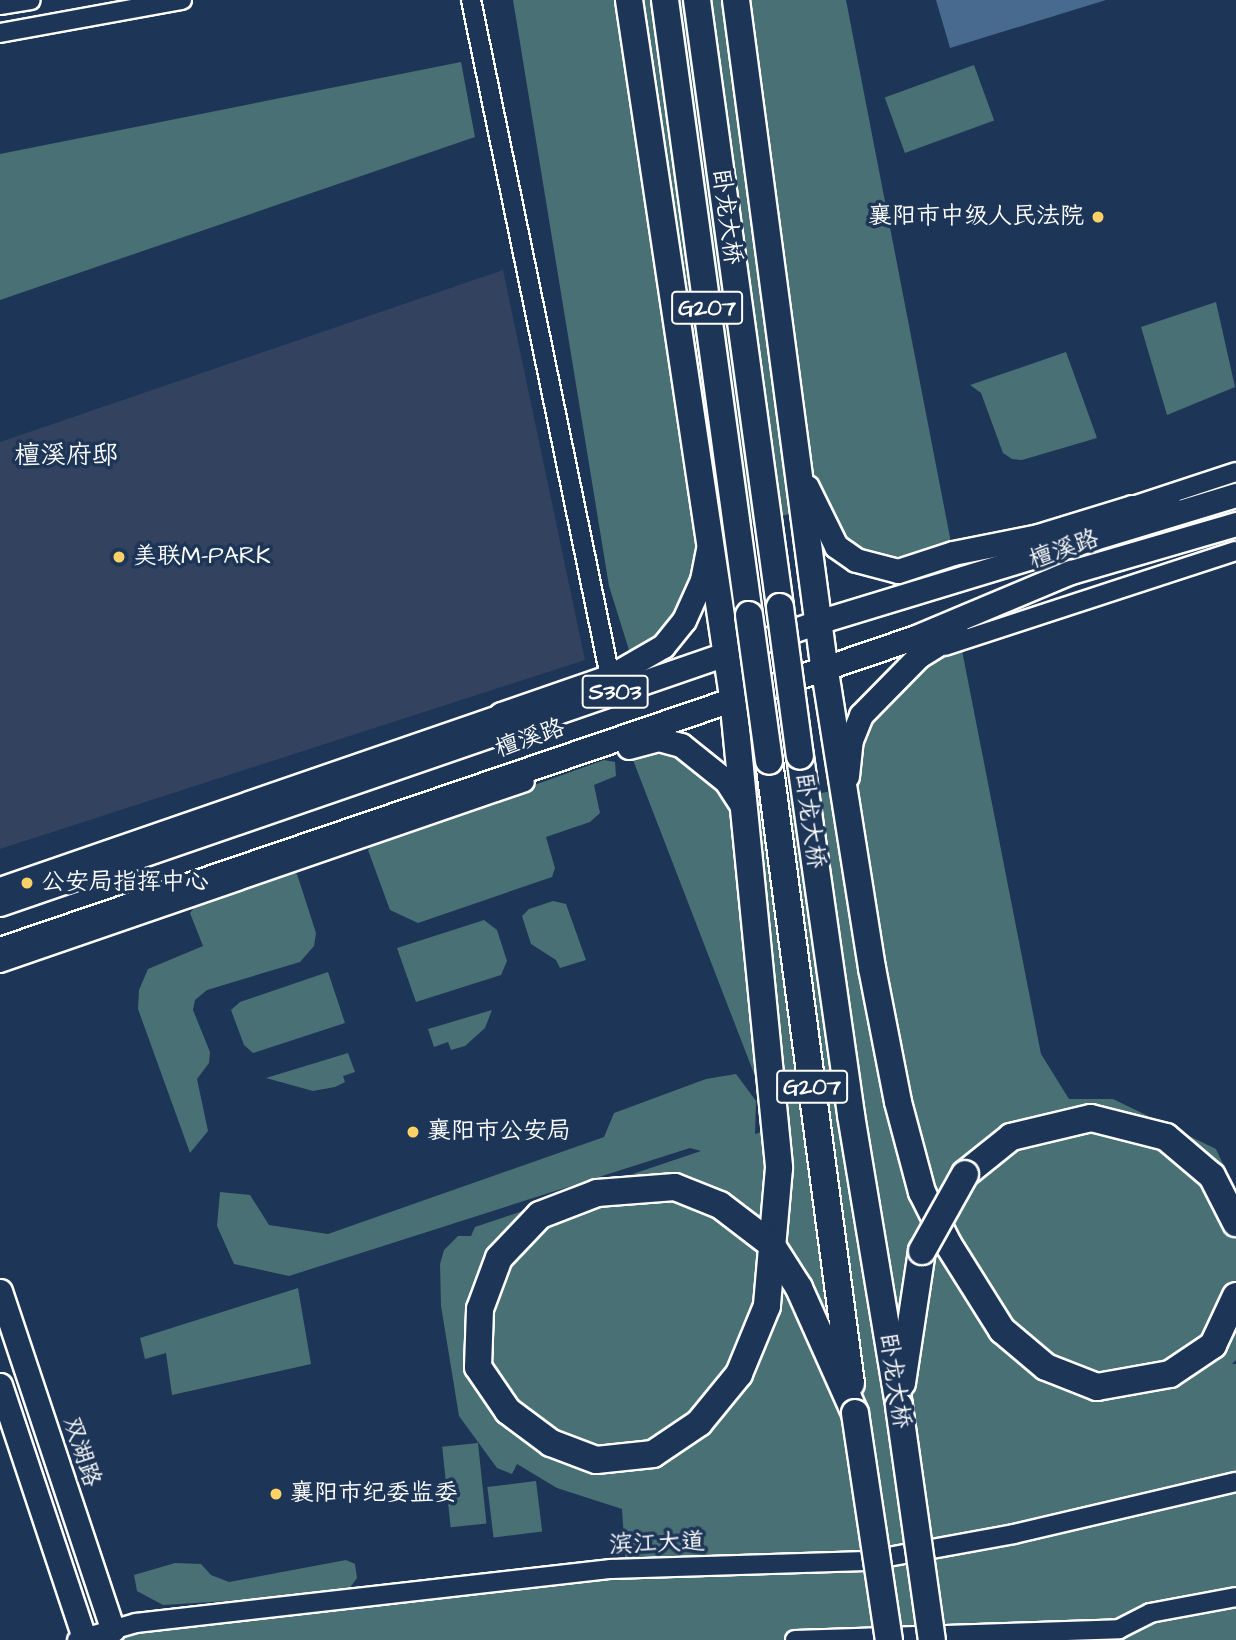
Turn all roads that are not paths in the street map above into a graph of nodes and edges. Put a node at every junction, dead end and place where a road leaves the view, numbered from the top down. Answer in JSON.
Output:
{"nodes":[{"id":1,"x":32,"y":0,"type":"edge"},
{"id":2,"x":182,"y":0,"type":"edge"},
{"id":3,"x":471,"y":0,"type":"edge"},
{"id":4,"x":629,"y":0,"type":"edge"},
{"id":5,"x":665,"y":0,"type":"edge"},
{"id":6,"x":697,"y":0,"type":"edge"},
{"id":7,"x":736,"y":0,"type":"edge"},
{"id":8,"x":0,"y":5,"type":"edge"},
{"id":9,"x":0,"y":33,"type":"edge"},
{"id":10,"x":795,"y":450,"type":"junction"},
{"id":11,"x":1236,"y":472,"type":"edge"},
{"id":12,"x":1236,"y":495,"type":"edge"},
{"id":13,"x":1132,"y":507,"type":"junction"},
{"id":14,"x":1187,"y":510,"type":"junction"},
{"id":15,"x":1236,"y":524,"type":"edge"},
{"id":16,"x":711,"y":534,"type":"junction"},
{"id":17,"x":1236,"y":551,"type":"edge"},
{"id":18,"x":1055,"y":579,"type":"junction"},
{"id":19,"x":818,"y":622,"type":"junction"},
{"id":20,"x":728,"y":653,"type":"junction"},
{"id":21,"x":919,"y":656,"type":"junction"},
{"id":22,"x":824,"y":665,"type":"junction"},
{"id":23,"x":612,"y":684,"type":"junction"},
{"id":24,"x":733,"y":697,"type":"junction"},
{"id":25,"x":502,"y":714,"type":"junction"},
{"id":26,"x":470,"y":742,"type":"junction"},
{"id":27,"x":525,"y":782,"type":"junction"},
{"id":28,"x":481,"y":784,"type":"junction"},
{"id":29,"x":845,"y":789,"type":"junction"},
{"id":30,"x":742,"y":806,"type":"junction"},
{"id":31,"x":0,"y":887,"type":"edge"},
{"id":32,"x":0,"y":904,"type":"edge"},
{"id":33,"x":0,"y":949,"type":"edge"},
{"id":34,"x":0,"y":963,"type":"edge"},
{"id":35,"x":1236,"y":1223,"type":"edge"},
{"id":36,"x":0,"y":1291,"type":"edge"},
{"id":37,"x":1236,"y":1296,"type":"edge"},
{"id":38,"x":0,"y":1385,"type":"edge"},
{"id":39,"x":899,"y":1406,"type":"junction"},
{"id":40,"x":855,"y":1413,"type":"junction"},
{"id":41,"x":1236,"y":1482,"type":"edge"},
{"id":42,"x":1236,"y":1597,"type":"edge"},
{"id":43,"x":113,"y":1630,"type":"junction"},
{"id":44,"x":80,"y":1639,"type":"edge"},
{"id":45,"x":795,"y":1640,"type":"edge"},
{"id":46,"x":889,"y":1640,"type":"edge"},
{"id":47,"x":932,"y":1640,"type":"edge"}],
"edges":[{"from":1,"to":8,"type":"street"},
{"from":2,"to":9,"type":"street"},
{"from":3,"to":23,"type":"street"},
{"from":4,"to":16,"type":"highway"},
{"from":5,"to":40,"type":"highway","name":"卧龙大桥","number":"G207","bridge":true},
{"from":6,"to":39,"type":"highway","name":"卧龙大桥","number":"G207","bridge":true},
{"from":7,"to":10,"type":"highway"},
{"from":10,"to":13,"type":"main road"},
{"from":10,"to":19,"type":"highway"},
{"from":11,"to":13,"type":"street"},
{"from":12,"to":14,"type":"main road","name":"檀溪路","number":"S303"},
{"from":13,"to":14,"type":"main road"},
{"from":14,"to":19,"type":"main road","name":"檀溪路","number":"S303"},
{"from":15,"to":18,"type":"main road","name":"檀溪路","number":"S303"},
{"from":16,"to":20,"type":"highway"},
{"from":16,"to":23,"type":"main road"},
{"from":17,"to":21,"type":"street"},
{"from":18,"to":21,"type":"main road"},
{"from":18,"to":22,"type":"main road","name":"檀溪路","number":"S303"},
{"from":19,"to":20,"type":"main road","name":"檀溪路","number":"S303"},
{"from":19,"to":22,"type":"highway"},
{"from":20,"to":23,"type":"main road","name":"檀溪路","number":"S303"},
{"from":20,"to":24,"type":"highway"},
{"from":21,"to":29,"type":"main road"},
{"from":22,"to":24,"type":"main road","name":"檀溪路","number":"S303"},
{"from":22,"to":29,"type":"highway"},
{"from":23,"to":25,"type":"main road"},
{"from":23,"to":26,"type":"main road","name":"檀溪路","number":"S303"},
{"from":24,"to":28,"type":"main road","name":"檀溪路","number":"S303"},
{"from":24,"to":30,"type":"highway"},
{"from":25,"to":26,"type":"main road"},
{"from":25,"to":31,"type":"street"},
{"from":26,"to":32,"type":"main road","name":"檀溪路","number":"S303"},
{"from":27,"to":28,"type":"main road"},
{"from":27,"to":30,"type":"main road"},
{"from":27,"to":34,"type":"street"},
{"from":28,"to":33,"type":"main road","name":"檀溪路","number":"S303"},
{"from":29,"to":37,"type":"highway"},
{"from":30,"to":40,"type":"highway"},
{"from":35,"to":39,"type":"highway","bridge":true},
{"from":36,"to":43,"type":"main road","name":"双湖路"},
{"from":38,"to":44,"type":"main road"},
{"from":39,"to":47,"type":"highway","name":"卧龙大桥","number":"G207","bridge":true},
{"from":40,"to":46,"type":"highway","name":"卧龙大桥","number":"G207","bridge":true},
{"from":41,"to":43,"type":"street","name":"滨江大道"},
{"from":42,"to":45,"type":"street"},
{"from":43,"to":44,"type":"street","name":"滨江大道"}]}
